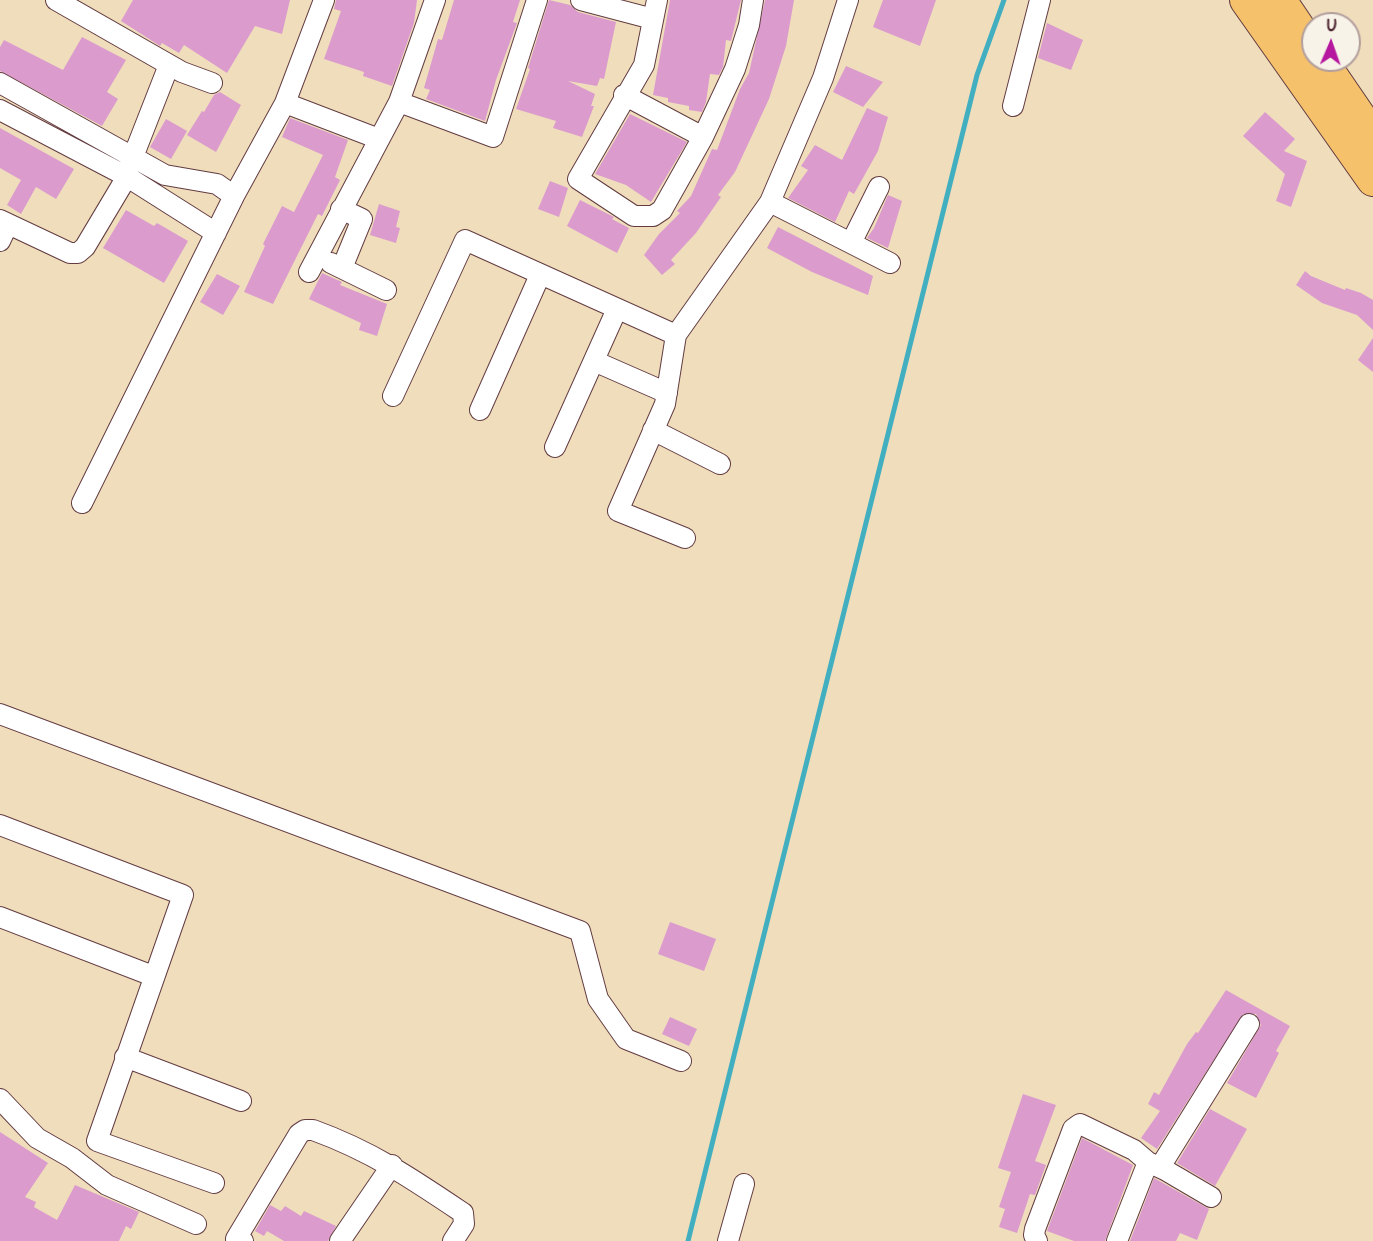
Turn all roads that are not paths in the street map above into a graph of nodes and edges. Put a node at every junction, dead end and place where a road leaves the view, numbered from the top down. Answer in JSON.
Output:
{"nodes":[{"id":1,"x":56,"y":0,"type":"edge"},
{"id":2,"x":324,"y":0,"type":"edge"},
{"id":3,"x":435,"y":0,"type":"edge"},
{"id":4,"x":537,"y":0,"type":"edge"},
{"id":5,"x":581,"y":0,"type":"edge"},
{"id":6,"x":753,"y":0,"type":"edge"},
{"id":7,"x":848,"y":0,"type":"edge"},
{"id":8,"x":1040,"y":0,"type":"edge"},
{"id":9,"x":1246,"y":0,"type":"edge"},
{"id":10,"x":1280,"y":0,"type":"edge"},
{"id":11,"x":655,"y":9,"type":"edge"},
{"id":12,"x":1301,"y":31,"type":"edge"},
{"id":13,"x":169,"y":64,"type":"junction"},
{"id":14,"x":1329,"y":72,"type":"edge"},
{"id":15,"x":0,"y":83,"type":"edge"},
{"id":16,"x":212,"y":83,"type":"dead end"},
{"id":17,"x":624,"y":95,"type":"junction"},
{"id":18,"x":399,"y":102,"type":"junction"},
{"id":19,"x":285,"y":103,"type":"junction"},
{"id":20,"x":1013,"y":106,"type":"dead end"},
{"id":21,"x":0,"y":110,"type":"edge"},
{"id":22,"x":1373,"y":136,"type":"edge"},
{"id":23,"x":704,"y":137,"type":"junction"},
{"id":24,"x":379,"y":139,"type":"junction"},
{"id":25,"x":129,"y":167,"type":"junction"},
{"id":26,"x":1373,"y":180,"type":"edge"},
{"id":27,"x":879,"y":187,"type":"dead end"},
{"id":28,"x":234,"y":196,"type":"junction"},
{"id":29,"x":770,"y":202,"type":"junction"},
{"id":30,"x":341,"y":209,"type":"junction"},
{"id":31,"x":3,"y":228,"type":"edge"},
{"id":32,"x":216,"y":233,"type":"junction"},
{"id":33,"x":851,"y":243,"type":"junction"},
{"id":34,"x":890,"y":263,"type":"dead end"},
{"id":35,"x":342,"y":268,"type":"junction"},
{"id":36,"x":540,"y":275,"type":"junction"},
{"id":37,"x":386,"y":290,"type":"dead end"},
{"id":38,"x":617,"y":309,"type":"junction"},
{"id":39,"x":676,"y":335,"type":"junction"},
{"id":40,"x":594,"y":361,"type":"junction"},
{"id":41,"x":667,"y":393,"type":"junction"},
{"id":42,"x":393,"y":396,"type":"dead end"},
{"id":43,"x":480,"y":410,"type":"dead end"},
{"id":44,"x":653,"y":430,"type":"junction"},
{"id":45,"x":555,"y":447,"type":"dead end"},
{"id":46,"x":720,"y":464,"type":"dead end"},
{"id":47,"x":82,"y":503,"type":"dead end"},
{"id":48,"x":685,"y":538,"type":"dead end"},
{"id":49,"x":0,"y":714,"type":"edge"},
{"id":50,"x":0,"y":825,"type":"edge"},
{"id":51,"x":0,"y":917,"type":"edge"},
{"id":52,"x":153,"y":976,"type":"junction"},
{"id":53,"x":1248,"y":1024,"type":"dead end"},
{"id":54,"x":125,"y":1057,"type":"junction"},
{"id":55,"x":681,"y":1061,"type":"dead end"},
{"id":56,"x":0,"y":1099,"type":"edge"},
{"id":57,"x":241,"y":1101,"type":"dead end"},
{"id":58,"x":1154,"y":1164,"type":"junction"},
{"id":59,"x":392,"y":1165,"type":"junction"},
{"id":60,"x":214,"y":1183,"type":"dead end"},
{"id":61,"x":744,"y":1184,"type":"dead end"},
{"id":62,"x":1211,"y":1197,"type":"dead end"},
{"id":63,"x":196,"y":1224,"type":"dead end"},
{"id":64,"x":243,"y":1241,"type":"edge"},
{"id":65,"x":340,"y":1241,"type":"edge"},
{"id":66,"x":453,"y":1241,"type":"edge"},
{"id":67,"x":728,"y":1241,"type":"edge"},
{"id":68,"x":1037,"y":1241,"type":"edge"},
{"id":69,"x":1118,"y":1241,"type":"edge"}],
"edges":[{"from":1,"to":13,"type":"street"},
{"from":2,"to":19,"type":"street"},
{"from":3,"to":18,"type":"street"},
{"from":4,"to":18,"type":"street"},
{"from":5,"to":11,"type":"street"},
{"from":6,"to":23,"type":"street"},
{"from":7,"to":29,"type":"street"},
{"from":8,"to":20,"type":"street"},
{"from":9,"to":26,"type":"main road"},
{"from":10,"to":12,"type":"main road"},
{"from":11,"to":17,"type":"street"},
{"from":13,"to":16,"type":"street"},
{"from":13,"to":25,"type":"street"},
{"from":14,"to":22,"type":"main road"},
{"from":15,"to":25,"type":"street"},
{"from":17,"to":23,"type":"street"},
{"from":17,"to":23,"type":"street"},
{"from":18,"to":24,"type":"street"},
{"from":19,"to":24,"type":"street"},
{"from":19,"to":28,"type":"street"},
{"from":21,"to":25,"type":"street"},
{"from":24,"to":30,"type":"street"},
{"from":25,"to":28,"type":"street"},
{"from":25,"to":31,"type":"street"},
{"from":25,"to":32,"type":"street"},
{"from":27,"to":33,"type":"street"},
{"from":28,"to":32,"type":"street"},
{"from":29,"to":33,"type":"street"},
{"from":29,"to":39,"type":"street"},
{"from":30,"to":35,"type":"street"},
{"from":30,"to":35,"type":"street"},
{"from":32,"to":47,"type":"street"},
{"from":33,"to":34,"type":"street"},
{"from":35,"to":37,"type":"street"},
{"from":36,"to":38,"type":"street"},
{"from":36,"to":42,"type":"street"},
{"from":36,"to":43,"type":"street"},
{"from":38,"to":39,"type":"street"},
{"from":38,"to":40,"type":"street"},
{"from":39,"to":41,"type":"street"},
{"from":40,"to":41,"type":"street"},
{"from":40,"to":45,"type":"street"},
{"from":41,"to":44,"type":"street"},
{"from":44,"to":46,"type":"street"},
{"from":44,"to":48,"type":"street"},
{"from":49,"to":55,"type":"street"},
{"from":50,"to":52,"type":"street"},
{"from":51,"to":52,"type":"street"},
{"from":52,"to":54,"type":"street"},
{"from":53,"to":58,"type":"street"},
{"from":54,"to":57,"type":"street"},
{"from":54,"to":60,"type":"street"},
{"from":56,"to":63,"type":"street"},
{"from":58,"to":62,"type":"street"},
{"from":58,"to":68,"type":"street"},
{"from":58,"to":69,"type":"street"},
{"from":59,"to":64,"type":"street"},
{"from":59,"to":65,"type":"street"},
{"from":59,"to":66,"type":"street"},
{"from":61,"to":67,"type":"street"}]}
